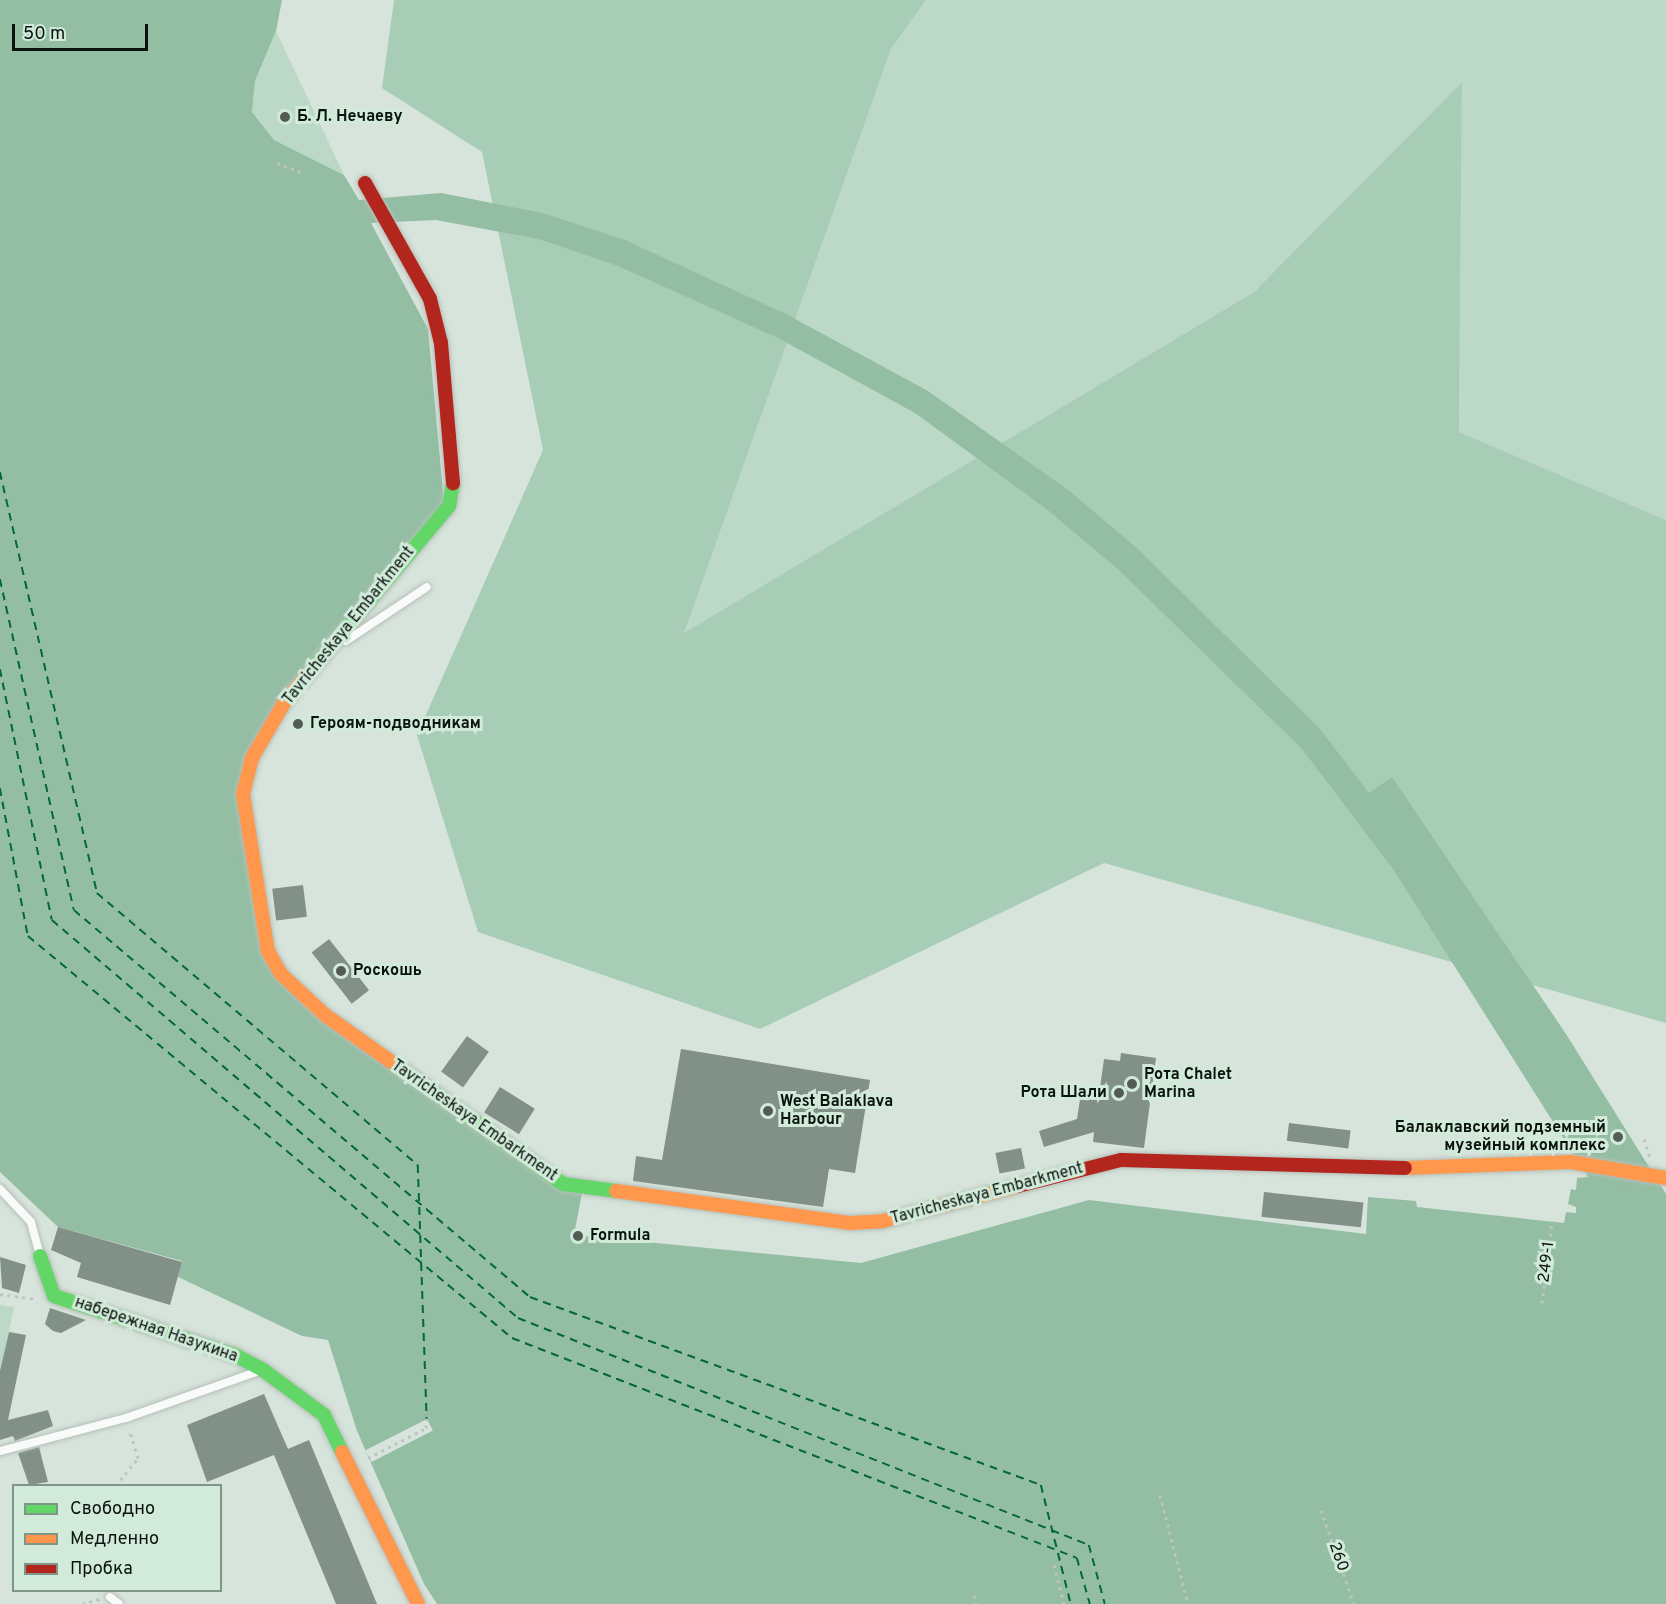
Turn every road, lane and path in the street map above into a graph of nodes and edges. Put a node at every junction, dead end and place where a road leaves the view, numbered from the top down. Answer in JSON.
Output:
{"nodes":[{"id":1,"x":278,"y":164,"type":"dead end"},
{"id":2,"x":300,"y":172,"type":"dead end"},
{"id":3,"x":365,"y":183,"type":"dead end"},
{"id":4,"x":427,"y":587,"type":"dead end"},
{"id":5,"x":317,"y":660,"type":"junction"},
{"id":6,"x":1661,"y":1176,"type":"edge"},
{"id":7,"x":0,"y":1190,"type":"edge"},
{"id":8,"x":1552,"y":1221,"type":"dead end"},
{"id":9,"x":40,"y":1256,"type":"joint"},
{"id":10,"x":0,"y":1294,"type":"edge"},
{"id":11,"x":54,"y":1296,"type":"junction"},
{"id":12,"x":1542,"y":1303,"type":"dead end"},
{"id":13,"x":263,"y":1370,"type":"junction"},
{"id":14,"x":126,"y":1418,"type":"junction"},
{"id":15,"x":427,"y":1419,"type":"dead end"},
{"id":16,"x":0,"y":1451,"type":"edge"},
{"id":17,"x":350,"y":1467,"type":"junction"},
{"id":18,"x":117,"y":1484,"type":"edge"},
{"id":19,"x":1160,"y":1495,"type":"dead end"},
{"id":20,"x":1321,"y":1510,"type":"dead end"},
{"id":21,"x":1054,"y":1565,"type":"dead end"},
{"id":22,"x":974,"y":1594,"type":"dead end"},
{"id":23,"x":110,"y":1597,"type":"joint"},
{"id":24,"x":82,"y":1604,"type":"edge"},
{"id":25,"x":118,"y":1604,"type":"edge"},
{"id":26,"x":418,"y":1604,"type":"edge"},
{"id":27,"x":976,"y":1604,"type":"edge"},
{"id":28,"x":1064,"y":1604,"type":"edge"},
{"id":29,"x":1188,"y":1604,"type":"edge"},
{"id":30,"x":1354,"y":1604,"type":"edge"}],
"edges":[{"from":1,"to":2,"type":"path"},
{"from":3,"to":5,"type":"street","name":"Tavricheskaya Embarkment"},
{"from":4,"to":5,"type":"lane"},
{"from":5,"to":6,"type":"street","name":"Tavricheskaya Embarkment"},
{"from":7,"to":9,"type":"lane"},
{"from":8,"to":12,"type":"path","name":"249-1"},
{"from":9,"to":11,"type":"street","name":"набережная Назукина"},
{"from":10,"to":11,"type":"path"},
{"from":11,"to":13,"type":"street","name":"набережная Назукина"},
{"from":13,"to":14,"type":"lane"},
{"from":13,"to":17,"type":"street","name":"набережная Назукина"},
{"from":14,"to":16,"type":"lane"},
{"from":14,"to":18,"type":"path"},
{"from":15,"to":17,"type":"path"},
{"from":17,"to":26,"type":"street","name":"набережная Назукина"},
{"from":19,"to":29,"type":"path"},
{"from":20,"to":30,"type":"path","name":"260"},
{"from":21,"to":28,"type":"path"},
{"from":22,"to":27,"type":"path"},
{"from":23,"to":24,"type":"path"},
{"from":23,"to":25,"type":"lane"}]}
